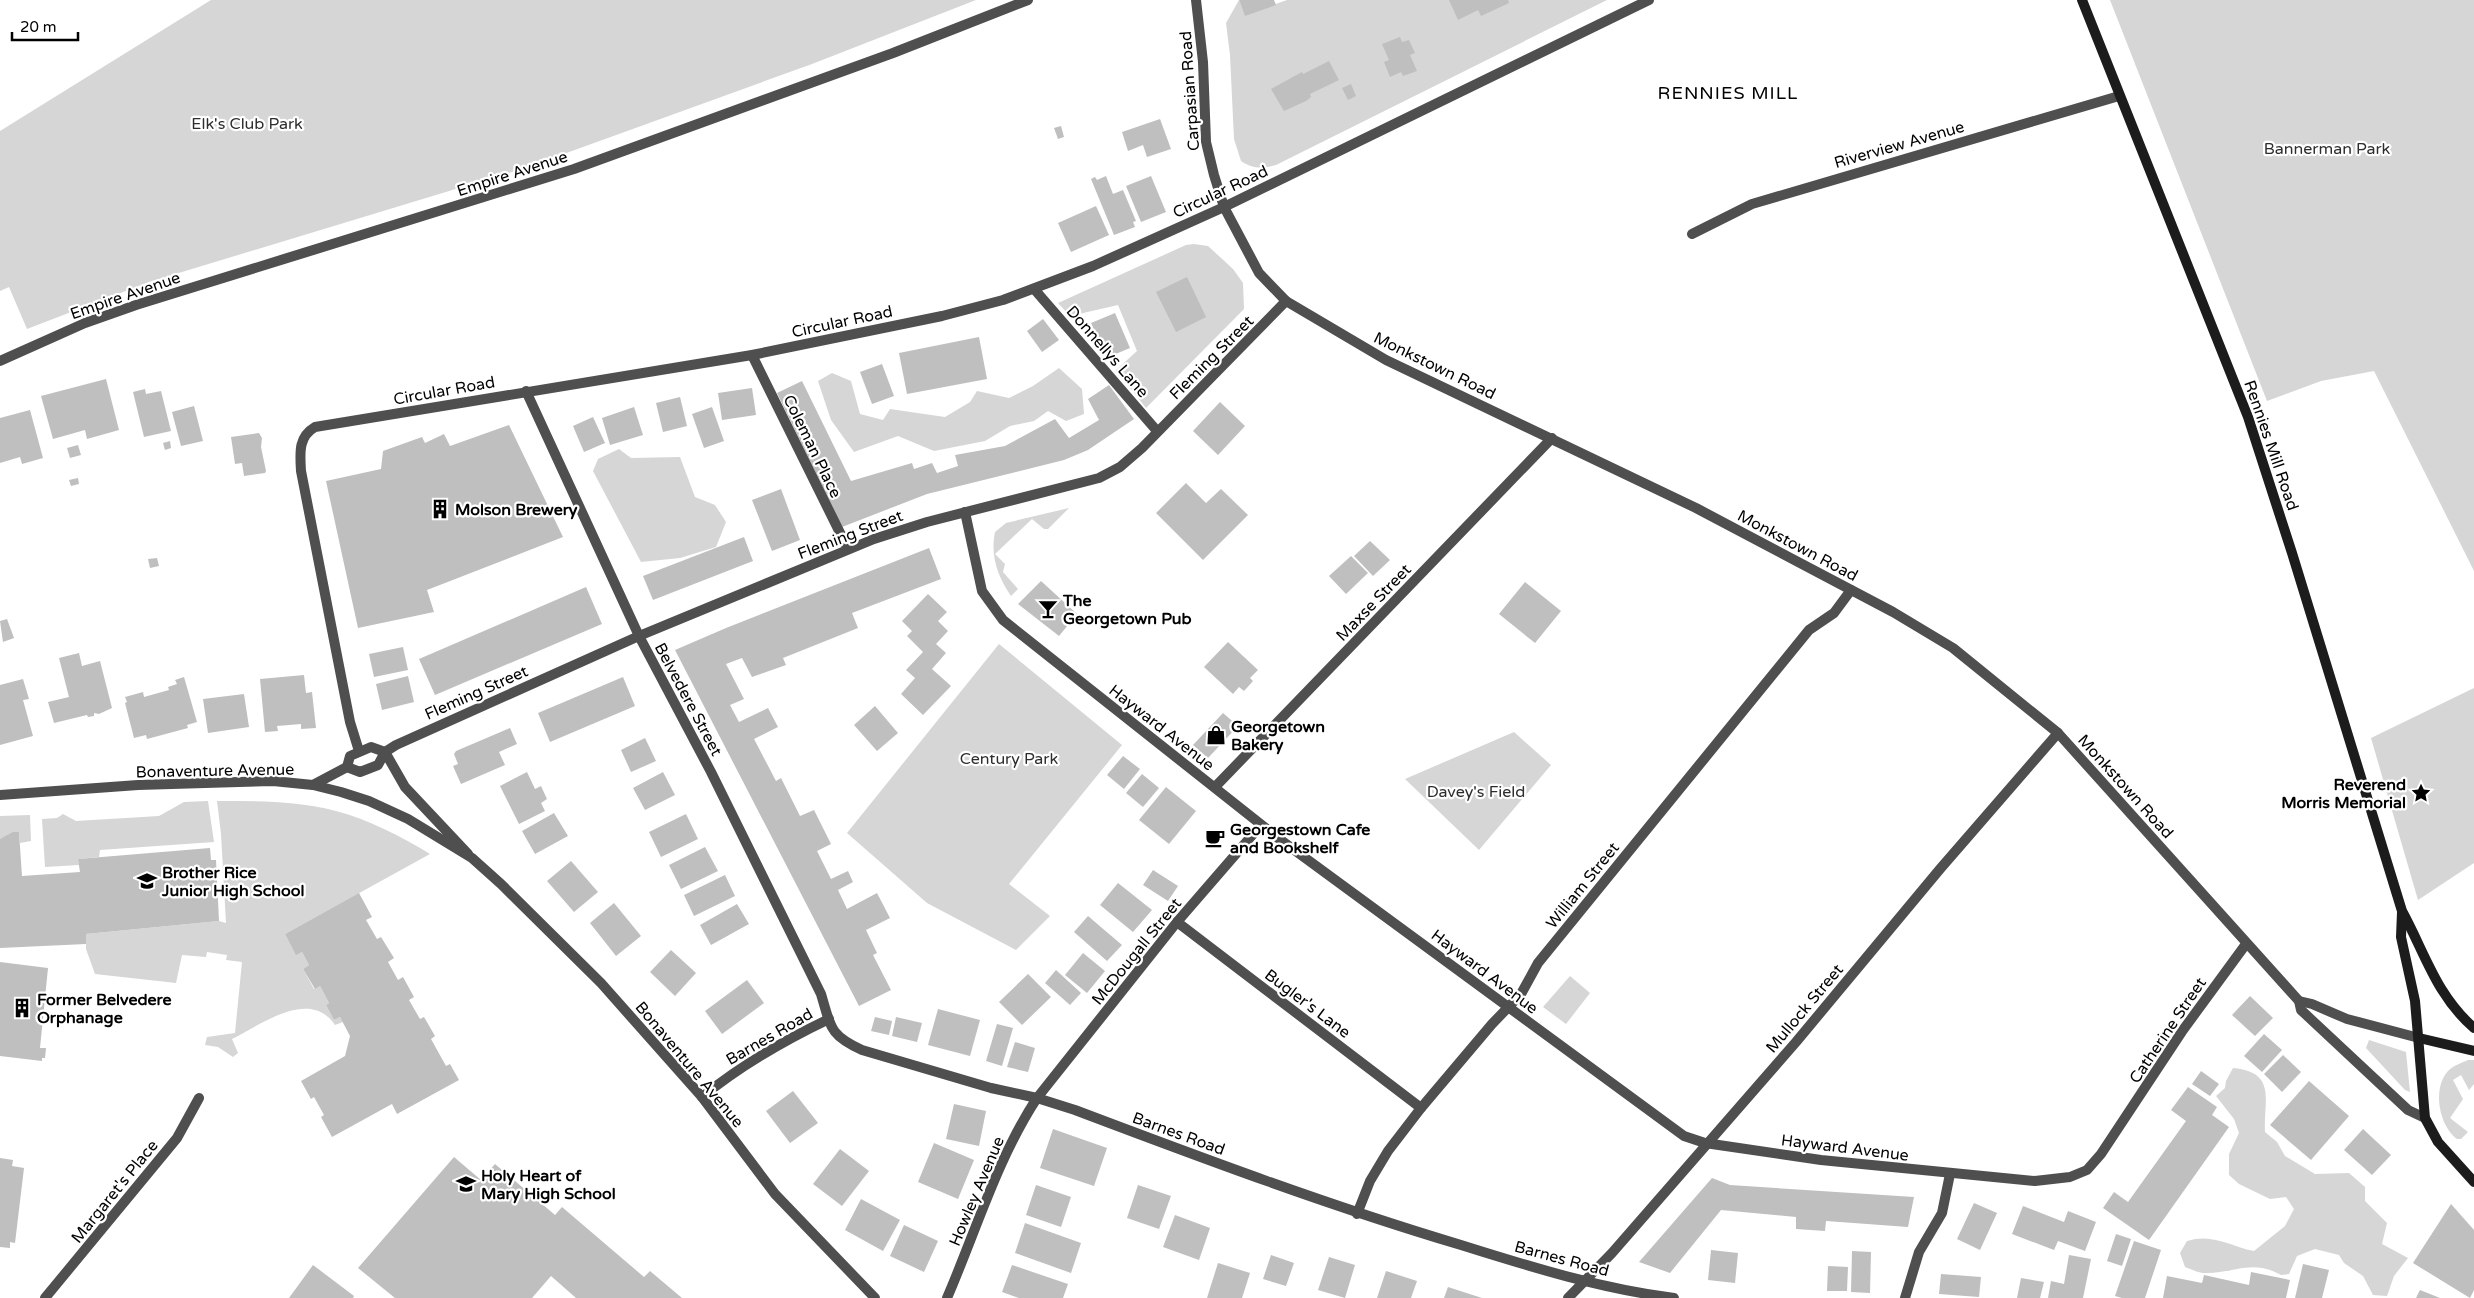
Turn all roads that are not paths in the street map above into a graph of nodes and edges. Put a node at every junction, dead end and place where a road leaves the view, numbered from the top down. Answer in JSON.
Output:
{"nodes":[{"id":1,"x":1028,"y":0,"type":"edge"},
{"id":2,"x":1196,"y":0,"type":"edge"},
{"id":3,"x":1650,"y":0,"type":"edge"},
{"id":4,"x":2082,"y":0,"type":"edge"},
{"id":5,"x":2120,"y":96,"type":"junction"},
{"id":6,"x":1224,"y":207,"type":"junction"},
{"id":7,"x":1692,"y":234,"type":"dead end"},
{"id":8,"x":1035,"y":290,"type":"junction"},
{"id":9,"x":1286,"y":301,"type":"junction"},
{"id":10,"x":752,"y":355,"type":"junction"},
{"id":11,"x":0,"y":361,"type":"edge"},
{"id":12,"x":526,"y":391,"type":"junction"},
{"id":13,"x":1157,"y":432,"type":"junction"},
{"id":14,"x":1552,"y":438,"type":"junction"},
{"id":15,"x":965,"y":512,"type":"junction"},
{"id":16,"x":848,"y":549,"type":"junction"},
{"id":17,"x":1851,"y":590,"type":"junction"},
{"id":18,"x":639,"y":636,"type":"junction"},
{"id":19,"x":2058,"y":733,"type":"junction"},
{"id":20,"x":359,"y":752,"type":"junction"},
{"id":21,"x":385,"y":752,"type":"junction"},
{"id":22,"x":347,"y":767,"type":"junction"},
{"id":23,"x":312,"y":785,"type":"junction"},
{"id":24,"x":1215,"y":787,"type":"junction"},
{"id":25,"x":0,"y":795,"type":"edge"},
{"id":26,"x":1261,"y":825,"type":"junction"},
{"id":27,"x":472,"y":858,"type":"junction"},
{"id":28,"x":2402,"y":912,"type":"junction"},
{"id":29,"x":1177,"y":922,"type":"junction"},
{"id":30,"x":2246,"y":944,"type":"junction"},
{"id":31,"x":2299,"y":1001,"type":"junction"},
{"id":32,"x":1509,"y":1007,"type":"junction"},
{"id":33,"x":829,"y":1019,"type":"junction"},
{"id":34,"x":2474,"y":1028,"type":"edge"},
{"id":35,"x":2419,"y":1038,"type":"junction"},
{"id":36,"x":2474,"y":1051,"type":"edge"},
{"id":37,"x":702,"y":1097,"type":"junction"},
{"id":38,"x":199,"y":1098,"type":"dead end"},
{"id":39,"x":1037,"y":1098,"type":"junction"},
{"id":40,"x":1421,"y":1108,"type":"junction"},
{"id":41,"x":2425,"y":1118,"type":"junction"},
{"id":42,"x":2116,"y":1134,"type":"joint"},
{"id":43,"x":1705,"y":1143,"type":"junction"},
{"id":44,"x":1950,"y":1174,"type":"junction"},
{"id":45,"x":2474,"y":1182,"type":"edge"},
{"id":46,"x":1358,"y":1214,"type":"junction"},
{"id":47,"x":1584,"y":1281,"type":"junction"},
{"id":48,"x":45,"y":1298,"type":"edge"},
{"id":49,"x":875,"y":1298,"type":"edge"},
{"id":50,"x":947,"y":1298,"type":"edge"},
{"id":51,"x":1568,"y":1298,"type":"edge"},
{"id":52,"x":1674,"y":1298,"type":"edge"},
{"id":53,"x":1905,"y":1298,"type":"edge"}],
"edges":[{"from":1,"to":11,"type":"street","name":"Empire Avenue"},
{"from":2,"to":6,"type":"street","name":"Carpasian Road"},
{"from":3,"to":6,"type":"street","name":"Circular Road"},
{"from":4,"to":5,"type":"main road","name":"Rennies Mill Road"},
{"from":5,"to":7,"type":"street","name":"Riverview Avenue"},
{"from":5,"to":28,"type":"main road","name":"Rennies Mill Road"},
{"from":6,"to":8,"type":"street","name":"Circular Road"},
{"from":6,"to":9,"type":"street","name":"Monkstown Road"},
{"from":8,"to":10,"type":"street","name":"Circular Road"},
{"from":8,"to":13,"type":"street","name":"Donnellys Lane"},
{"from":9,"to":13,"type":"street","name":"Fleming Street"},
{"from":9,"to":14,"type":"street","name":"Monkstown Road"},
{"from":10,"to":12,"type":"street","name":"Circular Road"},
{"from":10,"to":16,"type":"street","name":"Coleman Place"},
{"from":12,"to":18,"type":"street","name":"Belvedere Street"},
{"from":12,"to":20,"type":"street","name":"Circular Road"},
{"from":13,"to":15,"type":"street","name":"Fleming Street"},
{"from":14,"to":17,"type":"street","name":"Monkstown Road"},
{"from":14,"to":24,"type":"street","name":"Maxse Street"},
{"from":15,"to":16,"type":"street","name":"Fleming Street"},
{"from":15,"to":24,"type":"street","name":"Hayward Avenue"},
{"from":16,"to":18,"type":"street","name":"Fleming Street"},
{"from":17,"to":19,"type":"street","name":"Monkstown Road"},
{"from":17,"to":32,"type":"street","name":"William Street"},
{"from":18,"to":21,"type":"street","name":"Fleming Street"},
{"from":18,"to":33,"type":"street","name":"Belvedere Street"},
{"from":19,"to":30,"type":"street","name":"Monkstown Road"},
{"from":19,"to":43,"type":"street","name":"Mullock Street"},
{"from":20,"to":21,"type":"street","name":"Fleming Street"},
{"from":20,"to":22,"type":"street","name":"Fleming Street"},
{"from":21,"to":22,"type":"street","name":"Fleming Street"},
{"from":21,"to":27,"type":"street","name":"Bonaventure Avenue"},
{"from":22,"to":23,"type":"street","name":"Fleming Street"},
{"from":23,"to":25,"type":"street","name":"Bonaventure Avenue"},
{"from":23,"to":27,"type":"street","name":"Bonaventure Avenue"},
{"from":24,"to":26,"type":"street","name":"Hayward Avenue"},
{"from":26,"to":29,"type":"street","name":"McDougall Street"},
{"from":26,"to":32,"type":"street","name":"Hayward Avenue"},
{"from":27,"to":37,"type":"street","name":"Bonaventure Avenue"},
{"from":28,"to":34,"type":"main road","name":"Rennies Mill Road"},
{"from":28,"to":35,"type":"main road","name":"Rennies Mill Road"},
{"from":29,"to":39,"type":"street","name":"McDougall Street"},
{"from":29,"to":40,"type":"street","name":"Bugler's Lane"},
{"from":30,"to":31,"type":"street","name":"Monkstown Road"},
{"from":30,"to":42,"type":"street","name":"Catherine Street"},
{"from":31,"to":35,"type":"street","name":"Monkstown Road"},
{"from":31,"to":41,"type":"street","name":"Monkstown Road"},
{"from":32,"to":40,"type":"street","name":"William Street"},
{"from":32,"to":43,"type":"street","name":"Hayward Avenue"},
{"from":33,"to":37,"type":"street","name":"Barnes Road"},
{"from":33,"to":39,"type":"street","name":"Barnes Road"},
{"from":35,"to":36,"type":"main road"},
{"from":35,"to":41,"type":"main road","name":"Rennies Mill Road"},
{"from":37,"to":49,"type":"street","name":"Bonaventure Avenue"},
{"from":38,"to":48,"type":"street","name":"Margaret's Place"},
{"from":39,"to":46,"type":"street","name":"Barnes Road"},
{"from":39,"to":50,"type":"street","name":"Howley Avenue"},
{"from":40,"to":46,"type":"street","name":"William Street"},
{"from":41,"to":45,"type":"main road"},
{"from":42,"to":44,"type":"street","name":"Hayward Avenue"},
{"from":43,"to":44,"type":"street","name":"Hayward Avenue"},
{"from":43,"to":47,"type":"street","name":"Mullock Street"},
{"from":44,"to":53,"type":"street"},
{"from":46,"to":47,"type":"street","name":"Barnes Road"},
{"from":47,"to":51,"type":"street","name":"Mullock Street"},
{"from":47,"to":52,"type":"street","name":"Barnes Road"}]}
